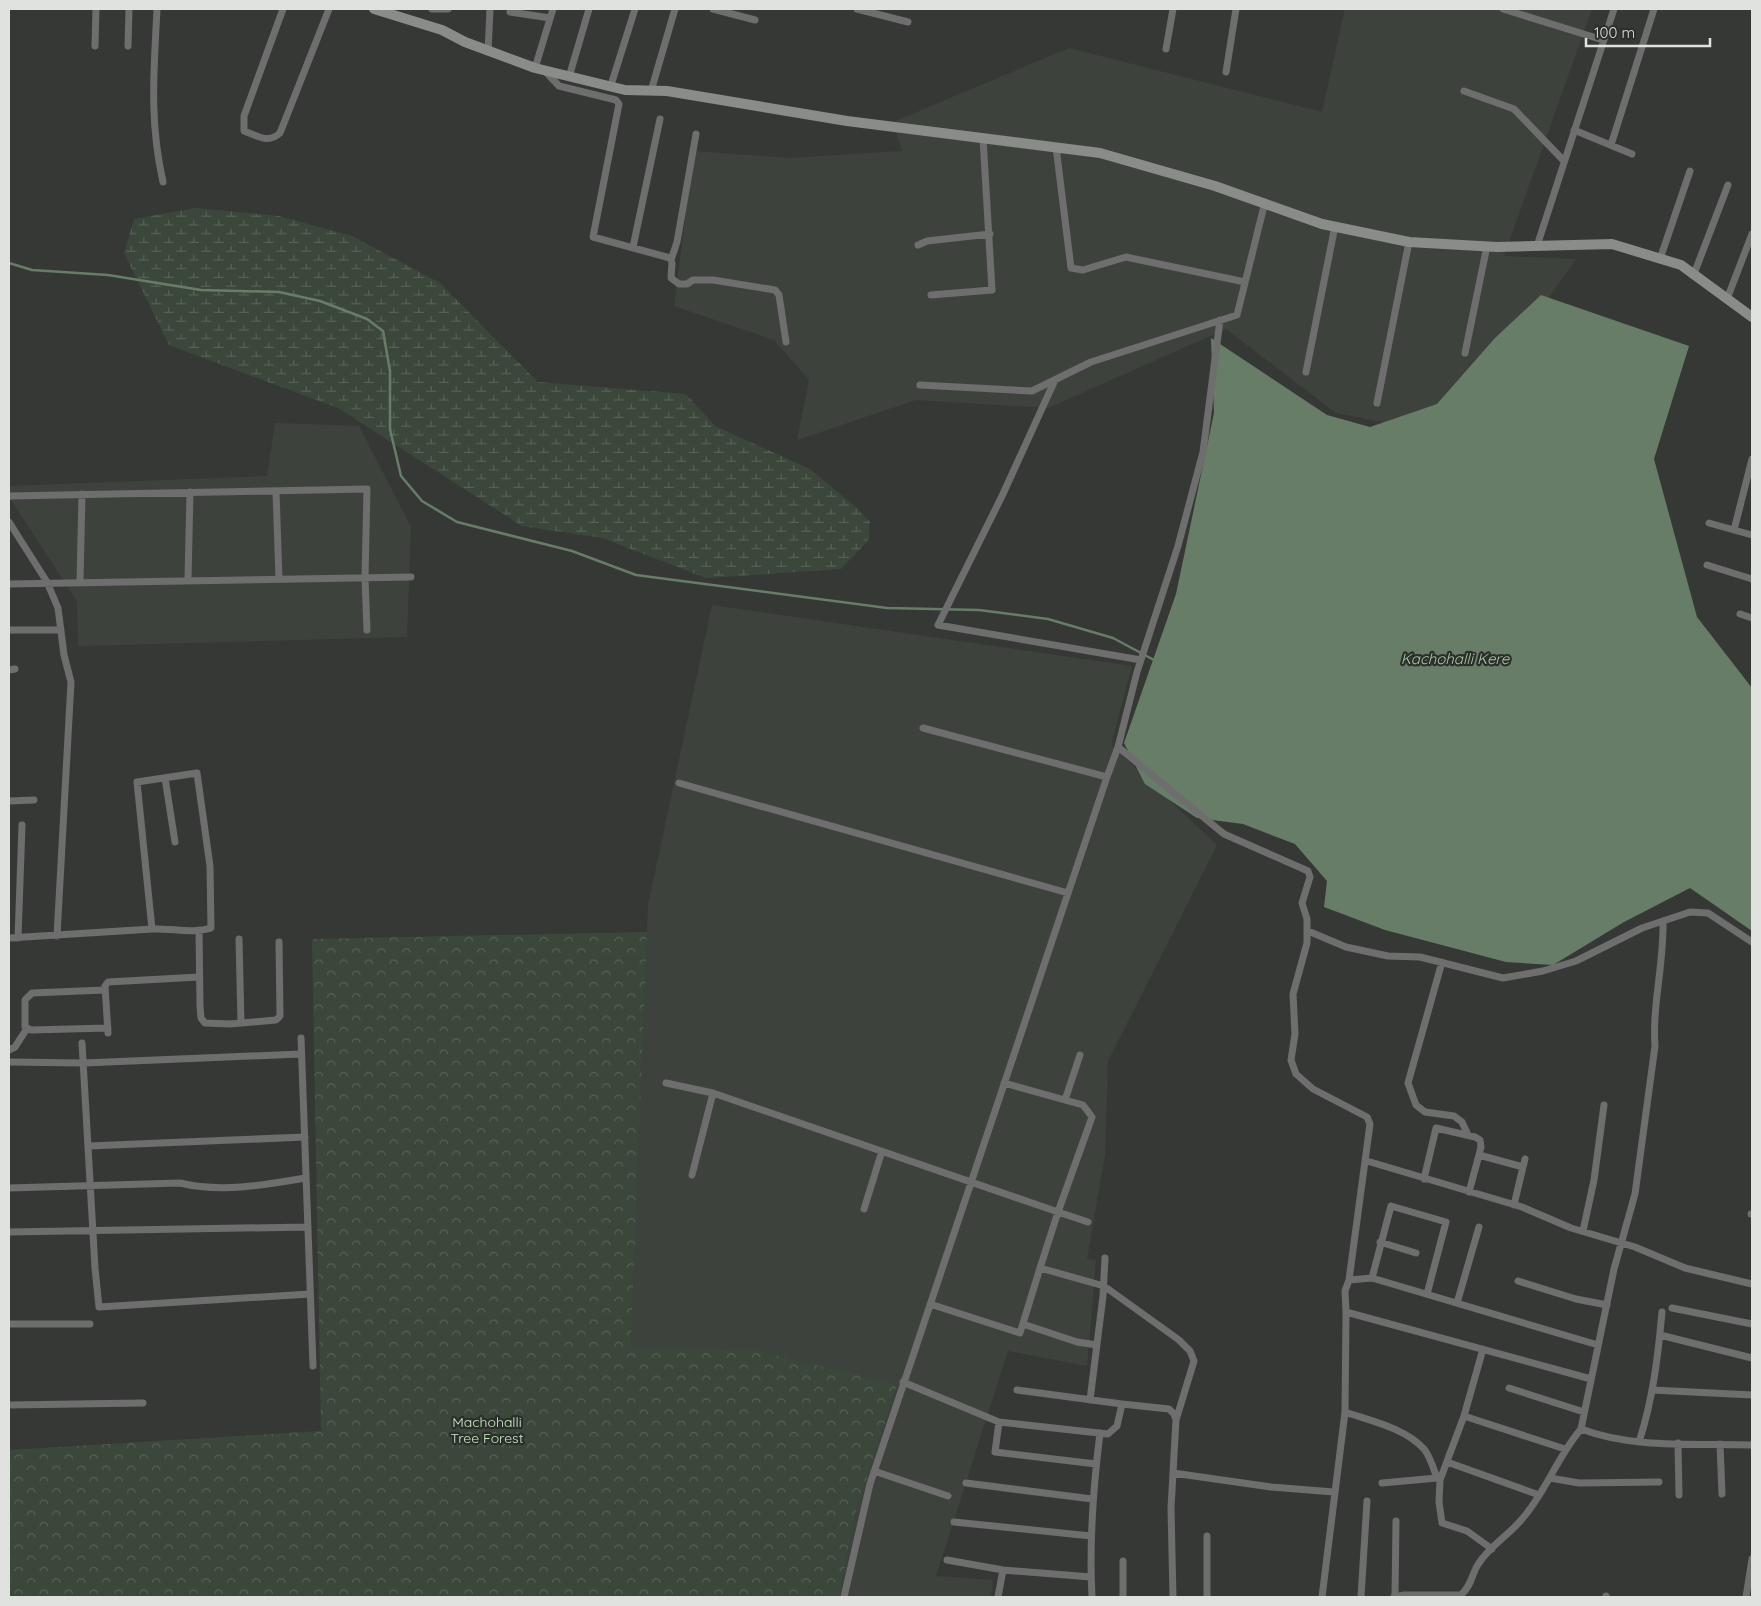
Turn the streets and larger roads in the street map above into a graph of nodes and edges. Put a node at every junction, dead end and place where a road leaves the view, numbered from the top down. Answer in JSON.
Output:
{"nodes":[{"id":1,"x":96,"y":9,"type":"edge"},
{"id":2,"x":129,"y":9,"type":"edge"},
{"id":3,"x":157,"y":9,"type":"edge"},
{"id":4,"x":283,"y":9,"type":"edge"},
{"id":5,"x":329,"y":9,"type":"edge"},
{"id":6,"x":374,"y":9,"type":"edge"},
{"id":7,"x":432,"y":9,"type":"edge"},
{"id":8,"x":448,"y":9,"type":"edge"},
{"id":9,"x":490,"y":9,"type":"edge"},
{"id":10,"x":553,"y":9,"type":"edge"},
{"id":11,"x":589,"y":9,"type":"edge"},
{"id":12,"x":635,"y":9,"type":"edge"},
{"id":13,"x":675,"y":9,"type":"edge"},
{"id":14,"x":712,"y":9,"type":"edge"},
{"id":15,"x":857,"y":9,"type":"edge"},
{"id":16,"x":1173,"y":9,"type":"edge"},
{"id":17,"x":1236,"y":9,"type":"edge"},
{"id":18,"x":1503,"y":9,"type":"edge"},
{"id":19,"x":1614,"y":9,"type":"edge"},
{"id":20,"x":1654,"y":9,"type":"edge"},
{"id":21,"x":391,"y":11,"type":"edge"},
{"id":22,"x":510,"y":12,"type":"dead end"},
{"id":23,"x":550,"y":18,"type":"junction"},
{"id":24,"x":755,"y":20,"type":"dead end"},
{"id":25,"x":908,"y":22,"type":"dead end"},
{"id":26,"x":1603,"y":40,"type":"junction"},
{"id":27,"x":95,"y":46,"type":"dead end"},
{"id":28,"x":128,"y":46,"type":"dead end"},
{"id":29,"x":1166,"y":49,"type":"dead end"},
{"id":30,"x":488,"y":52,"type":"junction"},
{"id":31,"x":540,"y":69,"type":"junction"},
{"id":32,"x":1226,"y":72,"type":"dead end"},
{"id":33,"x":569,"y":77,"type":"junction"},
{"id":34,"x":612,"y":85,"type":"junction"},
{"id":35,"x":651,"y":91,"type":"junction"},
{"id":36,"x":1464,"y":91,"type":"dead end"},
{"id":37,"x":660,"y":119,"type":"dead end"},
{"id":38,"x":1574,"y":130,"type":"junction"},
{"id":39,"x":696,"y":134,"type":"dead end"},
{"id":40,"x":983,"y":138,"type":"junction"},
{"id":41,"x":1611,"y":144,"type":"junction"},
{"id":42,"x":1056,"y":147,"type":"junction"},
{"id":43,"x":1632,"y":154,"type":"dead end"},
{"id":44,"x":1564,"y":161,"type":"junction"},
{"id":45,"x":1690,"y":171,"type":"dead end"},
{"id":46,"x":163,"y":182,"type":"dead end"},
{"id":47,"x":1728,"y":184,"type":"dead end"},
{"id":48,"x":1265,"y":202,"type":"junction"},
{"id":49,"x":1335,"y":226,"type":"junction"},
{"id":50,"x":990,"y":234,"type":"junction"},
{"id":51,"x":1752,"y":234,"type":"edge"},
{"id":52,"x":1409,"y":242,"type":"junction"},
{"id":53,"x":918,"y":245,"type":"dead end"},
{"id":54,"x":1487,"y":246,"type":"junction"},
{"id":55,"x":1537,"y":246,"type":"junction"},
{"id":56,"x":633,"y":247,"type":"junction"},
{"id":57,"x":1660,"y":259,"type":"junction"},
{"id":58,"x":671,"y":260,"type":"junction"},
{"id":59,"x":1694,"y":274,"type":"junction"},
{"id":60,"x":1245,"y":282,"type":"junction"},
{"id":61,"x":931,"y":295,"type":"dead end"},
{"id":62,"x":1727,"y":299,"type":"junction"},
{"id":63,"x":1752,"y":317,"type":"edge"},
{"id":64,"x":1220,"y":320,"type":"junction"},
{"id":65,"x":786,"y":342,"type":"dead end"},
{"id":66,"x":1465,"y":353,"type":"dead end"},
{"id":67,"x":1306,"y":372,"type":"dead end"},
{"id":68,"x":1055,"y":380,"type":"junction"},
{"id":69,"x":920,"y":385,"type":"dead end"},
{"id":70,"x":1378,"y":403,"type":"dead end"},
{"id":71,"x":1752,"y":459,"type":"edge"},
{"id":72,"x":276,"y":491,"type":"junction"},
{"id":73,"x":190,"y":492,"type":"junction"},
{"id":74,"x":82,"y":494,"type":"junction"},
{"id":75,"x":9,"y":496,"type":"edge"},
{"id":76,"x":9,"y":522,"type":"edge"},
{"id":77,"x":1709,"y":523,"type":"dead end"},
{"id":78,"x":1734,"y":530,"type":"junction"},
{"id":79,"x":1752,"y":535,"type":"edge"},
{"id":80,"x":1707,"y":565,"type":"dead end"},
{"id":81,"x":411,"y":577,"type":"dead end"},
{"id":82,"x":365,"y":578,"type":"junction"},
{"id":83,"x":279,"y":579,"type":"junction"},
{"id":84,"x":1752,"y":579,"type":"edge"},
{"id":85,"x":188,"y":580,"type":"junction"},
{"id":86,"x":47,"y":582,"type":"junction"},
{"id":87,"x":80,"y":582,"type":"junction"},
{"id":88,"x":9,"y":584,"type":"edge"},
{"id":89,"x":1740,"y":614,"type":"dead end"},
{"id":90,"x":1752,"y":618,"type":"edge"},
{"id":91,"x":9,"y":630,"type":"edge"},
{"id":92,"x":61,"y":630,"type":"junction"},
{"id":93,"x":367,"y":630,"type":"dead end"},
{"id":94,"x":1141,"y":660,"type":"junction"},
{"id":95,"x":923,"y":728,"type":"dead end"},
{"id":96,"x":1118,"y":747,"type":"junction"},
{"id":97,"x":1107,"y":777,"type":"junction"},
{"id":98,"x":165,"y":778,"type":"junction"},
{"id":99,"x":679,"y":783,"type":"dead end"},
{"id":100,"x":34,"y":800,"type":"dead end"},
{"id":101,"x":9,"y":801,"type":"edge"},
{"id":102,"x":22,"y":825,"type":"dead end"},
{"id":103,"x":175,"y":842,"type":"dead end"},
{"id":104,"x":1068,"y":892,"type":"junction"},
{"id":105,"x":1663,"y":922,"type":"junction"},
{"id":106,"x":152,"y":929,"type":"junction"},
{"id":107,"x":199,"y":930,"type":"junction"},
{"id":108,"x":1308,"y":931,"type":"junction"},
{"id":109,"x":57,"y":936,"type":"junction"},
{"id":110,"x":9,"y":938,"type":"edge"},
{"id":111,"x":18,"y":938,"type":"junction"},
{"id":112,"x":239,"y":939,"type":"dead end"},
{"id":113,"x":279,"y":942,"type":"dead end"},
{"id":114,"x":1752,"y":942,"type":"edge"},
{"id":115,"x":1442,"y":962,"type":"junction"},
{"id":116,"x":199,"y":977,"type":"junction"},
{"id":117,"x":105,"y":990,"type":"junction"},
{"id":118,"x":241,"y":1023,"type":"junction"},
{"id":119,"x":26,"y":1030,"type":"junction"},
{"id":120,"x":301,"y":1038,"type":"dead end"},
{"id":121,"x":82,"y":1043,"type":"dead end"},
{"id":122,"x":9,"y":1050,"type":"edge"},
{"id":123,"x":302,"y":1054,"type":"junction"},
{"id":124,"x":1080,"y":1055,"type":"dead end"},
{"id":125,"x":9,"y":1062,"type":"edge"},
{"id":126,"x":84,"y":1063,"type":"junction"},
{"id":127,"x":666,"y":1083,"type":"dead end"},
{"id":128,"x":1004,"y":1083,"type":"junction"},
{"id":129,"x":713,"y":1093,"type":"junction"},
{"id":130,"x":1065,"y":1100,"type":"junction"},
{"id":131,"x":1604,"y":1105,"type":"dead end"},
{"id":132,"x":1468,"y":1135,"type":"junction"},
{"id":133,"x":305,"y":1137,"type":"junction"},
{"id":134,"x":89,"y":1146,"type":"junction"},
{"id":135,"x":882,"y":1151,"type":"junction"},
{"id":136,"x":1479,"y":1155,"type":"junction"},
{"id":137,"x":1525,"y":1159,"type":"dead end"},
{"id":138,"x":1367,"y":1161,"type":"junction"},
{"id":139,"x":1523,"y":1167,"type":"junction"},
{"id":140,"x":692,"y":1176,"type":"dead end"},
{"id":141,"x":306,"y":1178,"type":"junction"},
{"id":142,"x":1424,"y":1179,"type":"junction"},
{"id":143,"x":971,"y":1182,"type":"junction"},
{"id":144,"x":91,"y":1186,"type":"junction"},
{"id":145,"x":9,"y":1188,"type":"edge"},
{"id":146,"x":1469,"y":1192,"type":"junction"},
{"id":147,"x":1514,"y":1205,"type":"junction"},
{"id":148,"x":864,"y":1209,"type":"dead end"},
{"id":149,"x":1058,"y":1212,"type":"junction"},
{"id":150,"x":1088,"y":1222,"type":"dead end"},
{"id":151,"x":308,"y":1227,"type":"junction"},
{"id":152,"x":1478,"y":1227,"type":"dead end"},
{"id":153,"x":94,"y":1230,"type":"junction"},
{"id":154,"x":9,"y":1232,"type":"edge"},
{"id":155,"x":1583,"y":1232,"type":"junction"},
{"id":156,"x":1380,"y":1242,"type":"junction"},
{"id":157,"x":1623,"y":1243,"type":"junction"},
{"id":158,"x":1416,"y":1252,"type":"dead end"},
{"id":159,"x":1105,"y":1258,"type":"dead end"},
{"id":160,"x":1040,"y":1268,"type":"junction"},
{"id":161,"x":1372,"y":1278,"type":"junction"},
{"id":162,"x":1349,"y":1280,"type":"junction"},
{"id":163,"x":1518,"y":1281,"type":"dead end"},
{"id":164,"x":1752,"y":1284,"type":"edge"},
{"id":165,"x":1104,"y":1286,"type":"junction"},
{"id":166,"x":310,"y":1294,"type":"junction"},
{"id":167,"x":1427,"y":1294,"type":"junction"},
{"id":168,"x":1457,"y":1303,"type":"junction"},
{"id":169,"x":930,"y":1304,"type":"junction"},
{"id":170,"x":1607,"y":1305,"type":"junction"},
{"id":171,"x":1672,"y":1308,"type":"dead end"},
{"id":172,"x":1346,"y":1312,"type":"junction"},
{"id":173,"x":1662,"y":1312,"type":"dead end"},
{"id":174,"x":9,"y":1324,"type":"edge"},
{"id":175,"x":90,"y":1324,"type":"dead end"},
{"id":176,"x":1023,"y":1324,"type":"junction"},
{"id":177,"x":1752,"y":1324,"type":"edge"},
{"id":178,"x":1660,"y":1335,"type":"junction"},
{"id":179,"x":1097,"y":1345,"type":"junction"},
{"id":180,"x":1598,"y":1345,"type":"junction"},
{"id":181,"x":1483,"y":1349,"type":"junction"},
{"id":182,"x":1752,"y":1358,"type":"edge"},
{"id":183,"x":313,"y":1366,"type":"dead end"},
{"id":184,"x":1591,"y":1379,"type":"junction"},
{"id":185,"x":904,"y":1382,"type":"junction"},
{"id":186,"x":1509,"y":1388,"type":"dead end"},
{"id":187,"x":1017,"y":1390,"type":"dead end"},
{"id":188,"x":1652,"y":1390,"type":"junction"},
{"id":189,"x":1752,"y":1395,"type":"edge"},
{"id":190,"x":1090,"y":1400,"type":"junction"},
{"id":191,"x":143,"y":1403,"type":"dead end"},
{"id":192,"x":1122,"y":1404,"type":"junction"},
{"id":193,"x":9,"y":1405,"type":"edge"},
{"id":194,"x":1345,"y":1412,"type":"junction"},
{"id":195,"x":1584,"y":1412,"type":"junction"},
{"id":196,"x":1464,"y":1416,"type":"junction"},
{"id":197,"x":1176,"y":1420,"type":"junction"},
{"id":198,"x":999,"y":1422,"type":"junction"},
{"id":199,"x":1581,"y":1429,"type":"junction"},
{"id":200,"x":1100,"y":1433,"type":"junction"},
{"id":201,"x":1639,"y":1442,"type":"junction"},
{"id":202,"x":1678,"y":1443,"type":"junction"},
{"id":203,"x":1720,"y":1444,"type":"junction"},
{"id":204,"x":1752,"y":1445,"type":"edge"},
{"id":205,"x":1565,"y":1449,"type":"junction"},
{"id":206,"x":1447,"y":1462,"type":"junction"},
{"id":207,"x":1096,"y":1464,"type":"junction"},
{"id":208,"x":874,"y":1471,"type":"junction"},
{"id":209,"x":1173,"y":1473,"type":"junction"},
{"id":210,"x":1550,"y":1478,"type":"junction"},
{"id":211,"x":1438,"y":1479,"type":"junction"},
{"id":212,"x":1382,"y":1482,"type":"dead end"},
{"id":213,"x":1659,"y":1482,"type":"dead end"},
{"id":214,"x":966,"y":1483,"type":"dead end"},
{"id":215,"x":1334,"y":1492,"type":"junction"},
{"id":216,"x":1722,"y":1494,"type":"dead end"},
{"id":217,"x":1539,"y":1495,"type":"junction"},
{"id":218,"x":1679,"y":1495,"type":"dead end"},
{"id":219,"x":948,"y":1496,"type":"dead end"},
{"id":220,"x":1092,"y":1499,"type":"junction"},
{"id":221,"x":1367,"y":1500,"type":"dead end"},
{"id":222,"x":1396,"y":1521,"type":"dead end"},
{"id":223,"x":954,"y":1522,"type":"dead end"},
{"id":224,"x":1091,"y":1536,"type":"junction"},
{"id":225,"x":1207,"y":1536,"type":"dead end"},
{"id":226,"x":1492,"y":1549,"type":"junction"},
{"id":227,"x":947,"y":1560,"type":"dead end"},
{"id":228,"x":1123,"y":1561,"type":"dead end"},
{"id":229,"x":1752,"y":1561,"type":"edge"},
{"id":230,"x":1003,"y":1570,"type":"junction"},
{"id":231,"x":1091,"y":1577,"type":"junction"},
{"id":232,"x":1434,"y":1596,"type":"edge"},
{"id":233,"x":844,"y":1597,"type":"edge"},
{"id":234,"x":998,"y":1597,"type":"edge"},
{"id":235,"x":1092,"y":1597,"type":"edge"},
{"id":236,"x":1123,"y":1597,"type":"edge"},
{"id":237,"x":1173,"y":1597,"type":"edge"},
{"id":238,"x":1207,"y":1597,"type":"edge"},
{"id":239,"x":1322,"y":1597,"type":"edge"},
{"id":240,"x":1361,"y":1597,"type":"edge"},
{"id":241,"x":1395,"y":1597,"type":"edge"},
{"id":242,"x":1746,"y":1597,"type":"edge"}],
"edges":[{"from":1,"to":27,"type":"street"},
{"from":2,"to":28,"type":"street"},
{"from":3,"to":46,"type":"street"},
{"from":4,"to":5,"type":"street"},
{"from":6,"to":21,"type":"street"},
{"from":7,"to":8,"type":"street"},
{"from":9,"to":30,"type":"street"},
{"from":10,"to":23,"type":"street"},
{"from":11,"to":33,"type":"street"},
{"from":12,"to":34,"type":"street"},
{"from":13,"to":35,"type":"street"},
{"from":14,"to":24,"type":"street"},
{"from":15,"to":25,"type":"street"},
{"from":16,"to":29,"type":"street"},
{"from":17,"to":32,"type":"street"},
{"from":18,"to":26,"type":"street"},
{"from":19,"to":26,"type":"street"},
{"from":20,"to":41,"type":"street"},
{"from":21,"to":30,"type":"street"},
{"from":22,"to":23,"type":"street"},
{"from":23,"to":31,"type":"street"},
{"from":26,"to":38,"type":"street"},
{"from":30,"to":31,"type":"street"},
{"from":31,"to":33,"type":"street"},
{"from":31,"to":56,"type":"street"},
{"from":33,"to":34,"type":"street"},
{"from":34,"to":35,"type":"street"},
{"from":35,"to":40,"type":"street"},
{"from":36,"to":44,"type":"street"},
{"from":37,"to":56,"type":"street"},
{"from":38,"to":41,"type":"street"},
{"from":38,"to":44,"type":"street"},
{"from":39,"to":58,"type":"street"},
{"from":40,"to":42,"type":"street"},
{"from":40,"to":50,"type":"street"},
{"from":41,"to":43,"type":"street"},
{"from":42,"to":48,"type":"street"},
{"from":42,"to":60,"type":"street"},
{"from":44,"to":55,"type":"street"},
{"from":45,"to":57,"type":"street"},
{"from":47,"to":59,"type":"street"},
{"from":48,"to":49,"type":"street"},
{"from":48,"to":60,"type":"street"},
{"from":49,"to":52,"type":"street"},
{"from":49,"to":67,"type":"street"},
{"from":50,"to":53,"type":"street"},
{"from":50,"to":61,"type":"street"},
{"from":51,"to":62,"type":"street"},
{"from":52,"to":54,"type":"street"},
{"from":52,"to":70,"type":"street"},
{"from":54,"to":55,"type":"street"},
{"from":54,"to":66,"type":"street"},
{"from":55,"to":57,"type":"street"},
{"from":56,"to":58,"type":"street"},
{"from":57,"to":59,"type":"street"},
{"from":58,"to":65,"type":"street"},
{"from":59,"to":62,"type":"street"},
{"from":60,"to":64,"type":"street"},
{"from":62,"to":63,"type":"street"},
{"from":64,"to":68,"type":"street"},
{"from":64,"to":94,"type":"street"},
{"from":68,"to":69,"type":"street"},
{"from":68,"to":94,"type":"street"},
{"from":71,"to":78,"type":"street"},
{"from":72,"to":73,"type":"street"},
{"from":72,"to":82,"type":"street"},
{"from":72,"to":83,"type":"street"},
{"from":73,"to":74,"type":"street"},
{"from":73,"to":85,"type":"street"},
{"from":74,"to":75,"type":"street"},
{"from":74,"to":87,"type":"street"},
{"from":76,"to":86,"type":"street"},
{"from":77,"to":78,"type":"street"},
{"from":78,"to":79,"type":"street"},
{"from":80,"to":84,"type":"street"},
{"from":81,"to":82,"type":"street"},
{"from":82,"to":83,"type":"street"},
{"from":82,"to":93,"type":"street"},
{"from":83,"to":85,"type":"street"},
{"from":85,"to":87,"type":"street"},
{"from":86,"to":87,"type":"street"},
{"from":86,"to":88,"type":"street"},
{"from":86,"to":92,"type":"street"},
{"from":89,"to":90,"type":"street"},
{"from":91,"to":92,"type":"street"},
{"from":92,"to":109,"type":"street"},
{"from":94,"to":96,"type":"street"},
{"from":95,"to":97,"type":"street"},
{"from":96,"to":97,"type":"street"},
{"from":96,"to":108,"type":"street"},
{"from":97,"to":104,"type":"street"},
{"from":98,"to":103,"type":"street"},
{"from":98,"to":106,"type":"street"},
{"from":98,"to":107,"type":"street"},
{"from":99,"to":104,"type":"street"},
{"from":100,"to":101,"type":"street"},
{"from":102,"to":111,"type":"street"},
{"from":104,"to":128,"type":"street"},
{"from":105,"to":114,"type":"street"},
{"from":105,"to":115,"type":"street"},
{"from":105,"to":157,"type":"street"},
{"from":106,"to":107,"type":"street"},
{"from":106,"to":109,"type":"street"},
{"from":107,"to":116,"type":"street"},
{"from":108,"to":115,"type":"street"},
{"from":108,"to":138,"type":"street"},
{"from":109,"to":111,"type":"street"},
{"from":110,"to":111,"type":"street"},
{"from":112,"to":118,"type":"street"},
{"from":113,"to":118,"type":"street"},
{"from":115,"to":132,"type":"street"},
{"from":116,"to":117,"type":"street"},
{"from":116,"to":118,"type":"street"},
{"from":117,"to":119,"type":"street"},
{"from":117,"to":119,"type":"street"},
{"from":119,"to":122,"type":"street"},
{"from":120,"to":123,"type":"street"},
{"from":121,"to":126,"type":"street"},
{"from":123,"to":126,"type":"street"},
{"from":123,"to":133,"type":"street"},
{"from":124,"to":130,"type":"street"},
{"from":125,"to":126,"type":"street"},
{"from":126,"to":134,"type":"street"},
{"from":127,"to":129,"type":"street"},
{"from":128,"to":130,"type":"street"},
{"from":128,"to":143,"type":"street"},
{"from":129,"to":135,"type":"street"},
{"from":129,"to":140,"type":"street"},
{"from":130,"to":149,"type":"street"},
{"from":131,"to":155,"type":"street"},
{"from":132,"to":136,"type":"street"},
{"from":132,"to":142,"type":"street"},
{"from":133,"to":134,"type":"street"},
{"from":133,"to":141,"type":"street"},
{"from":134,"to":144,"type":"street"},
{"from":135,"to":143,"type":"street"},
{"from":135,"to":148,"type":"street"},
{"from":136,"to":139,"type":"street"},
{"from":136,"to":146,"type":"street"},
{"from":137,"to":139,"type":"street"},
{"from":138,"to":142,"type":"street"},
{"from":138,"to":162,"type":"street"},
{"from":139,"to":147,"type":"street"},
{"from":141,"to":144,"type":"street"},
{"from":141,"to":151,"type":"street"},
{"from":142,"to":146,"type":"street"},
{"from":143,"to":149,"type":"street"},
{"from":143,"to":169,"type":"street"},
{"from":144,"to":145,"type":"street"},
{"from":144,"to":153,"type":"street"},
{"from":146,"to":147,"type":"street"},
{"from":147,"to":155,"type":"street"},
{"from":149,"to":150,"type":"street"},
{"from":149,"to":160,"type":"street"},
{"from":151,"to":153,"type":"street"},
{"from":151,"to":166,"type":"street"},
{"from":152,"to":168,"type":"street"},
{"from":153,"to":154,"type":"street"},
{"from":153,"to":166,"type":"street"},
{"from":155,"to":157,"type":"street"},
{"from":156,"to":158,"type":"street"},
{"from":156,"to":161,"type":"street"},
{"from":156,"to":167,"type":"street"},
{"from":157,"to":164,"type":"street"},
{"from":157,"to":170,"type":"street"},
{"from":159,"to":165,"type":"street"},
{"from":160,"to":165,"type":"street"},
{"from":160,"to":176,"type":"street"},
{"from":161,"to":162,"type":"street"},
{"from":161,"to":167,"type":"street"},
{"from":162,"to":172,"type":"street"},
{"from":163,"to":170,"type":"street"},
{"from":165,"to":179,"type":"street"},
{"from":165,"to":197,"type":"street"},
{"from":166,"to":183,"type":"street"},
{"from":167,"to":168,"type":"street"},
{"from":168,"to":180,"type":"street"},
{"from":169,"to":176,"type":"street"},
{"from":169,"to":185,"type":"street"},
{"from":170,"to":180,"type":"street"},
{"from":171,"to":177,"type":"street"},
{"from":172,"to":181,"type":"street"},
{"from":172,"to":194,"type":"street"},
{"from":173,"to":178,"type":"street"},
{"from":174,"to":175,"type":"street"},
{"from":176,"to":179,"type":"street"},
{"from":178,"to":182,"type":"street"},
{"from":178,"to":188,"type":"street"},
{"from":179,"to":190,"type":"street"},
{"from":180,"to":184,"type":"street"},
{"from":181,"to":184,"type":"street"},
{"from":181,"to":196,"type":"street"},
{"from":184,"to":195,"type":"street"},
{"from":185,"to":198,"type":"street"},
{"from":185,"to":208,"type":"street"},
{"from":186,"to":195,"type":"street"},
{"from":187,"to":190,"type":"street"},
{"from":188,"to":189,"type":"street"},
{"from":188,"to":201,"type":"street"},
{"from":190,"to":192,"type":"street"},
{"from":191,"to":193,"type":"street"},
{"from":192,"to":197,"type":"street"},
{"from":192,"to":200,"type":"street"},
{"from":194,"to":211,"type":"street"},
{"from":194,"to":215,"type":"street"},
{"from":195,"to":199,"type":"street"},
{"from":196,"to":205,"type":"street"},
{"from":196,"to":206,"type":"street"},
{"from":197,"to":209,"type":"street"},
{"from":198,"to":200,"type":"street"},
{"from":198,"to":207,"type":"street"},
{"from":199,"to":201,"type":"street"},
{"from":199,"to":205,"type":"street"},
{"from":200,"to":207,"type":"street"},
{"from":201,"to":202,"type":"street"},
{"from":202,"to":203,"type":"street"},
{"from":202,"to":218,"type":"street"},
{"from":203,"to":204,"type":"street"},
{"from":203,"to":216,"type":"street"},
{"from":205,"to":210,"type":"street"},
{"from":206,"to":211,"type":"street"},
{"from":206,"to":217,"type":"street"},
{"from":207,"to":220,"type":"street"},
{"from":208,"to":219,"type":"street"},
{"from":208,"to":233,"type":"street"},
{"from":209,"to":215,"type":"street"},
{"from":209,"to":237,"type":"street"},
{"from":210,"to":213,"type":"street"},
{"from":210,"to":217,"type":"street"},
{"from":211,"to":212,"type":"street"},
{"from":211,"to":226,"type":"street"},
{"from":214,"to":220,"type":"street"},
{"from":215,"to":239,"type":"street"},
{"from":217,"to":226,"type":"street"},
{"from":220,"to":224,"type":"street"},
{"from":221,"to":240,"type":"street"},
{"from":222,"to":241,"type":"street"},
{"from":223,"to":224,"type":"street"},
{"from":224,"to":231,"type":"street"},
{"from":225,"to":238,"type":"street"},
{"from":226,"to":232,"type":"street"},
{"from":227,"to":230,"type":"street"},
{"from":228,"to":236,"type":"street"},
{"from":229,"to":242,"type":"street"},
{"from":230,"to":231,"type":"street"},
{"from":230,"to":234,"type":"street"},
{"from":231,"to":235,"type":"street"},
{"from":232,"to":241,"type":"street"}]}
